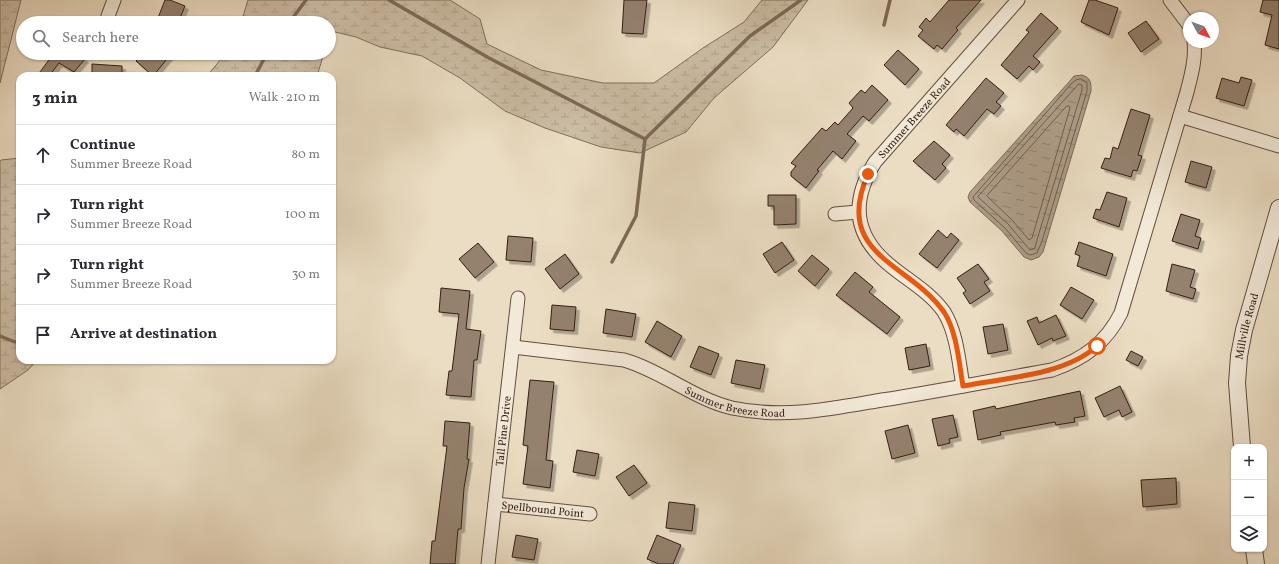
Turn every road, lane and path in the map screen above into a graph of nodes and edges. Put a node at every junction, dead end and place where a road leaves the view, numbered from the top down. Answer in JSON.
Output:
{"nodes":[{"id":1,"x":114,"y":0,"type":"edge"},
{"id":2,"x":1018,"y":0,"type":"edge"},
{"id":3,"x":1170,"y":0,"type":"edge"},
{"id":4,"x":108,"y":16,"type":"dead end"},
{"id":5,"x":1183,"y":17,"type":"edge"},
{"id":6,"x":1195,"y":48,"type":"edge"},
{"id":7,"x":1180,"y":116,"type":"junction"},
{"id":8,"x":1279,"y":146,"type":"edge"},
{"id":9,"x":1279,"y":208,"type":"edge"},
{"id":10,"x":858,"y":212,"type":"junction"},
{"id":11,"x":835,"y":214,"type":"dead end"},
{"id":12,"x":518,"y":298,"type":"dead end"},
{"id":13,"x":513,"y":347,"type":"junction"},
{"id":14,"x":963,"y":386,"type":"junction"},
{"id":15,"x":1242,"y":444,"type":"edge"},
{"id":16,"x":495,"y":504,"type":"junction"},
{"id":17,"x":590,"y":514,"type":"dead end"},
{"id":18,"x":1254,"y":552,"type":"edge"},
{"id":19,"x":488,"y":564,"type":"edge"},
{"id":20,"x":1256,"y":564,"type":"edge"}],
"edges":[{"from":1,"to":4,"type":"street"},
{"from":2,"to":10,"type":"street","name":"Summer Breeze Road"},
{"from":3,"to":5,"type":"street"},
{"from":6,"to":7,"type":"street","name":"Summer Breeze Road"},
{"from":7,"to":8,"type":"street"},
{"from":7,"to":14,"type":"street","name":"Summer Breeze Road"},
{"from":9,"to":15,"type":"street","name":"Millville Road"},
{"from":10,"to":11,"type":"street"},
{"from":10,"to":14,"type":"street","name":"Summer Breeze Road"},
{"from":12,"to":13,"type":"street","name":"Tall Pine Drive"},
{"from":13,"to":14,"type":"street","name":"Summer Breeze Road"},
{"from":13,"to":16,"type":"street","name":"Tall Pine Drive"},
{"from":16,"to":17,"type":"street","name":"Spellbound Point"},
{"from":16,"to":19,"type":"street","name":"Tall Pine Drive"},
{"from":18,"to":20,"type":"street"}]}
